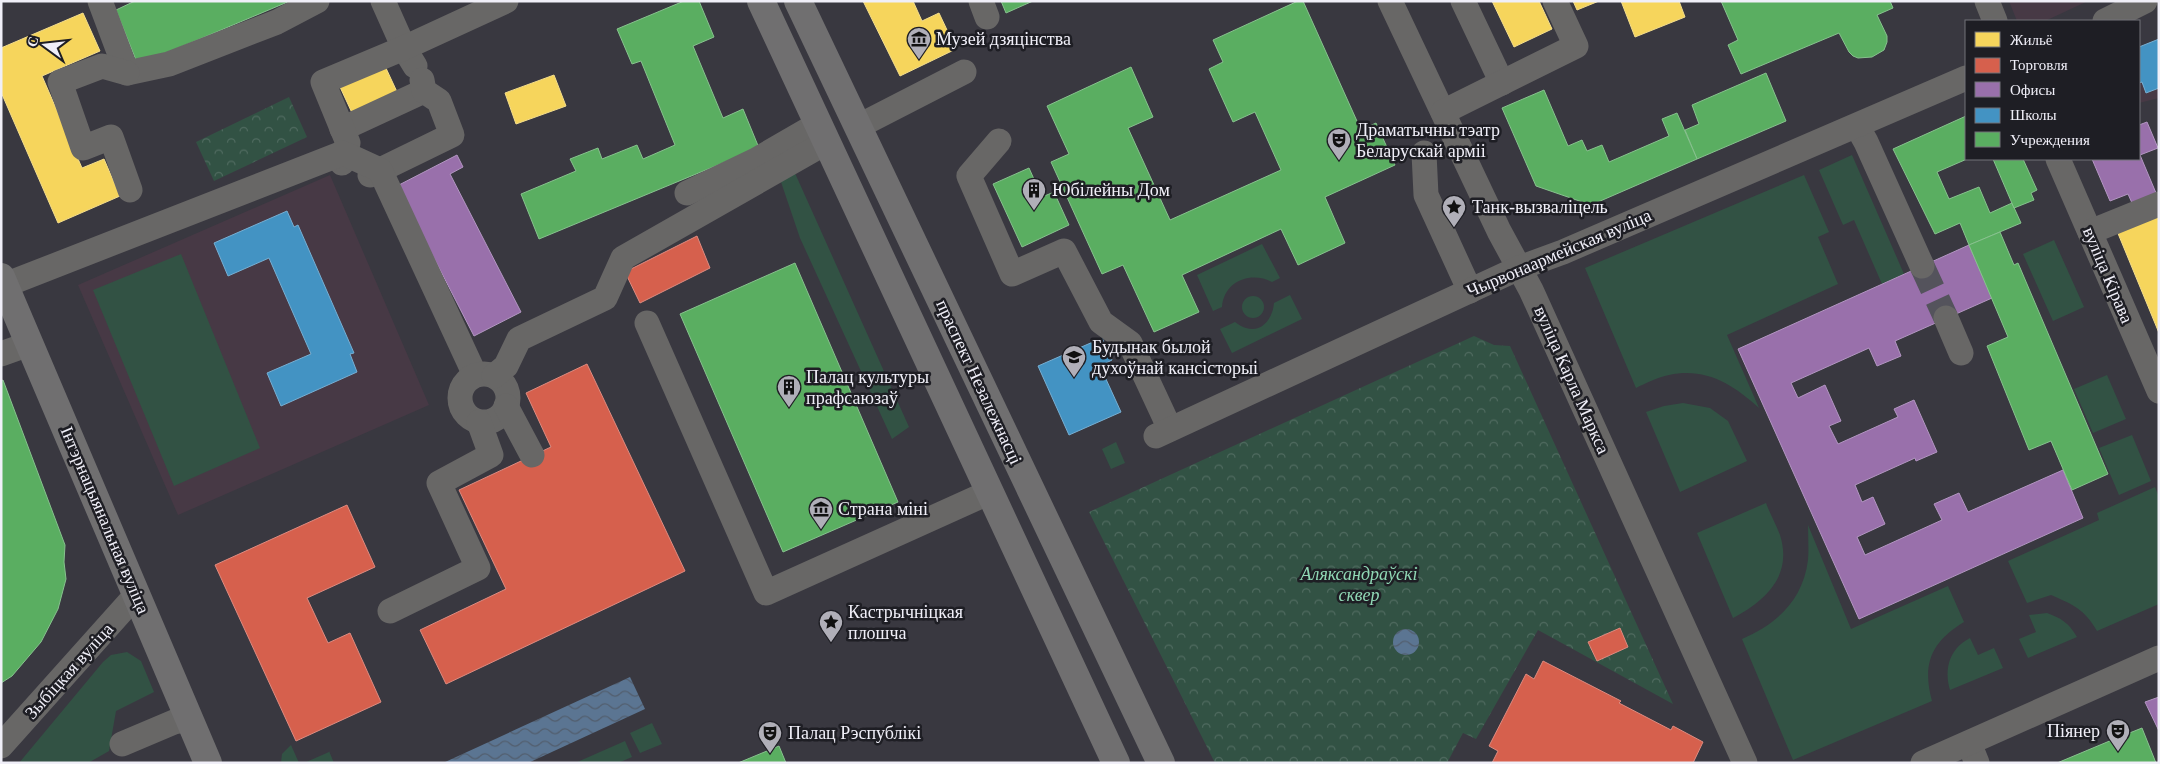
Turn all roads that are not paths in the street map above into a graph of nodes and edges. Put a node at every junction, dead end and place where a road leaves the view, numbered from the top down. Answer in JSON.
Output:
{"nodes":[{"id":1,"x":100,"y":1,"type":"edge"},
{"id":2,"x":317,"y":1,"type":"edge"},
{"id":3,"x":377,"y":1,"type":"edge"},
{"id":4,"x":383,"y":1,"type":"edge"},
{"id":5,"x":506,"y":1,"type":"edge"},
{"id":6,"x":760,"y":1,"type":"edge"},
{"id":7,"x":798,"y":1,"type":"edge"},
{"id":8,"x":1390,"y":1,"type":"edge"},
{"id":9,"x":1463,"y":1,"type":"edge"},
{"id":10,"x":1555,"y":1,"type":"edge"},
{"id":11,"x":1987,"y":1,"type":"edge"},
{"id":12,"x":2145,"y":1,"type":"edge"},
{"id":13,"x":1995,"y":20,"type":"edge"},
{"id":14,"x":2107,"y":20,"type":"edge"},
{"id":15,"x":413,"y":67,"type":"junction"},
{"id":16,"x":964,"y":72,"type":"dead end"},
{"id":17,"x":127,"y":73,"type":"junction"},
{"id":18,"x":1965,"y":78,"type":"edge"},
{"id":19,"x":1502,"y":83,"type":"junction"},
{"id":20,"x":1442,"y":112,"type":"junction"},
{"id":21,"x":858,"y":126,"type":"junction"},
{"id":22,"x":1857,"y":126,"type":"junction"},
{"id":23,"x":823,"y":133,"type":"junction"},
{"id":24,"x":999,"y":141,"type":"dead end"},
{"id":25,"x":343,"y":149,"type":"junction"},
{"id":26,"x":1424,"y":152,"type":"dead end"},
{"id":27,"x":2058,"y":160,"type":"edge"},
{"id":28,"x":375,"y":173,"type":"junction"},
{"id":29,"x":130,"y":190,"type":"dead end"},
{"id":30,"x":687,"y":193,"type":"dead end"},
{"id":31,"x":2159,"y":204,"type":"edge"},
{"id":32,"x":2090,"y":232,"type":"junction"},
{"id":33,"x":1922,"y":266,"type":"tunnel mouth"},
{"id":34,"x":1519,"y":268,"type":"junction"},
{"id":35,"x":5,"y":286,"type":"edge"},
{"id":36,"x":1470,"y":290,"type":"junction"},
{"id":37,"x":1946,"y":318,"type":"tunnel mouth"},
{"id":38,"x":647,"y":323,"type":"dead end"},
{"id":39,"x":30,"y":344,"type":"junction"},
{"id":40,"x":1961,"y":353,"type":"dead end"},
{"id":41,"x":1,"y":354,"type":"edge"},
{"id":42,"x":478,"y":378,"type":"junction"},
{"id":43,"x":2159,"y":391,"type":"edge"},
{"id":44,"x":494,"y":415,"type":"junction"},
{"id":45,"x":526,"y":458,"type":"dead end"},
{"id":46,"x":990,"y":492,"type":"junction"},
{"id":47,"x":136,"y":595,"type":"junction"},
{"id":48,"x":390,"y":611,"type":"dead end"},
{"id":49,"x":2159,"y":658,"type":"edge"},
{"id":50,"x":190,"y":719,"type":"junction"},
{"id":51,"x":122,"y":744,"type":"dead end"},
{"id":52,"x":1,"y":746,"type":"edge"},
{"id":53,"x":1973,"y":753,"type":"edge"},
{"id":54,"x":208,"y":763,"type":"edge"},
{"id":55,"x":1116,"y":763,"type":"edge"},
{"id":56,"x":1161,"y":763,"type":"edge"},
{"id":57,"x":1745,"y":763,"type":"edge"},
{"id":58,"x":1923,"y":763,"type":"edge"}],
"edges":[{"from":1,"to":17,"type":"street"},
{"from":2,"to":17,"type":"street"},
{"from":3,"to":15,"type":"street"},
{"from":4,"to":15,"type":"street"},
{"from":5,"to":15,"type":"street"},
{"from":6,"to":23,"type":"main road","name":"праспект Незалежнасці"},
{"from":7,"to":21,"type":"main road","name":"праспект Незалежнасці"},
{"from":8,"to":20,"type":"street","name":"вуліца Карла Маркса"},
{"from":9,"to":19,"type":"street"},
{"from":10,"to":19,"type":"street"},
{"from":11,"to":13,"type":"street"},
{"from":12,"to":14,"type":"street"},
{"from":15,"to":25,"type":"street"},
{"from":15,"to":25,"type":"street"},
{"from":15,"to":28,"type":"street"},
{"from":16,"to":21,"type":"street"},
{"from":17,"to":29,"type":"street"},
{"from":18,"to":22,"type":"street","name":"Чырвонаармейская вуліца"},
{"from":19,"to":20,"type":"street"},
{"from":20,"to":34,"type":"street","name":"вуліца Карла Маркса"},
{"from":21,"to":56,"type":"main road","name":"праспект Незалежнасці"},
{"from":22,"to":33,"type":"street"},
{"from":22,"to":34,"type":"street","name":"Чырвонаармейская вуліца"},
{"from":23,"to":30,"type":"street"},
{"from":23,"to":42,"type":"street"},
{"from":23,"to":46,"type":"main road","name":"праспект Незалежнасці"},
{"from":24,"to":36,"type":"street","name":"Чырвонаармейская вуліца"},
{"from":25,"to":28,"type":"street"},
{"from":25,"to":35,"type":"street"},
{"from":26,"to":36,"type":"street"},
{"from":27,"to":32,"type":"street","name":"вуліца Кірава"},
{"from":28,"to":42,"type":"street"},
{"from":31,"to":32,"type":"street"},
{"from":32,"to":43,"type":"street","name":"вуліца Кірава"},
{"from":34,"to":36,"type":"street","name":"Чырвонаармейская вуліца"},
{"from":34,"to":57,"type":"street","name":"вуліца Карла Маркса"},
{"from":35,"to":39,"type":"main road","name":"Інтэрнацыянальная вуліца"},
{"from":37,"to":40,"type":"street"},
{"from":38,"to":46,"type":"street"},
{"from":39,"to":41,"type":"street"},
{"from":39,"to":47,"type":"main road","name":"Інтэрнацыянальная вуліца"},
{"from":42,"to":44,"type":"street"},
{"from":42,"to":44,"type":"street"},
{"from":44,"to":45,"type":"street"},
{"from":44,"to":48,"type":"street"},
{"from":46,"to":55,"type":"main road","name":"праспект Незалежнасці"},
{"from":47,"to":50,"type":"main road","name":"Інтэрнацыянальная вуліца"},
{"from":47,"to":52,"type":"street","name":"Зыбіцкая вуліца"},
{"from":49,"to":53,"type":"street"},
{"from":50,"to":51,"type":"street"},
{"from":50,"to":54,"type":"main road","name":"Інтэрнацыянальная вуліца"},
{"from":53,"to":58,"type":"street"}]}
